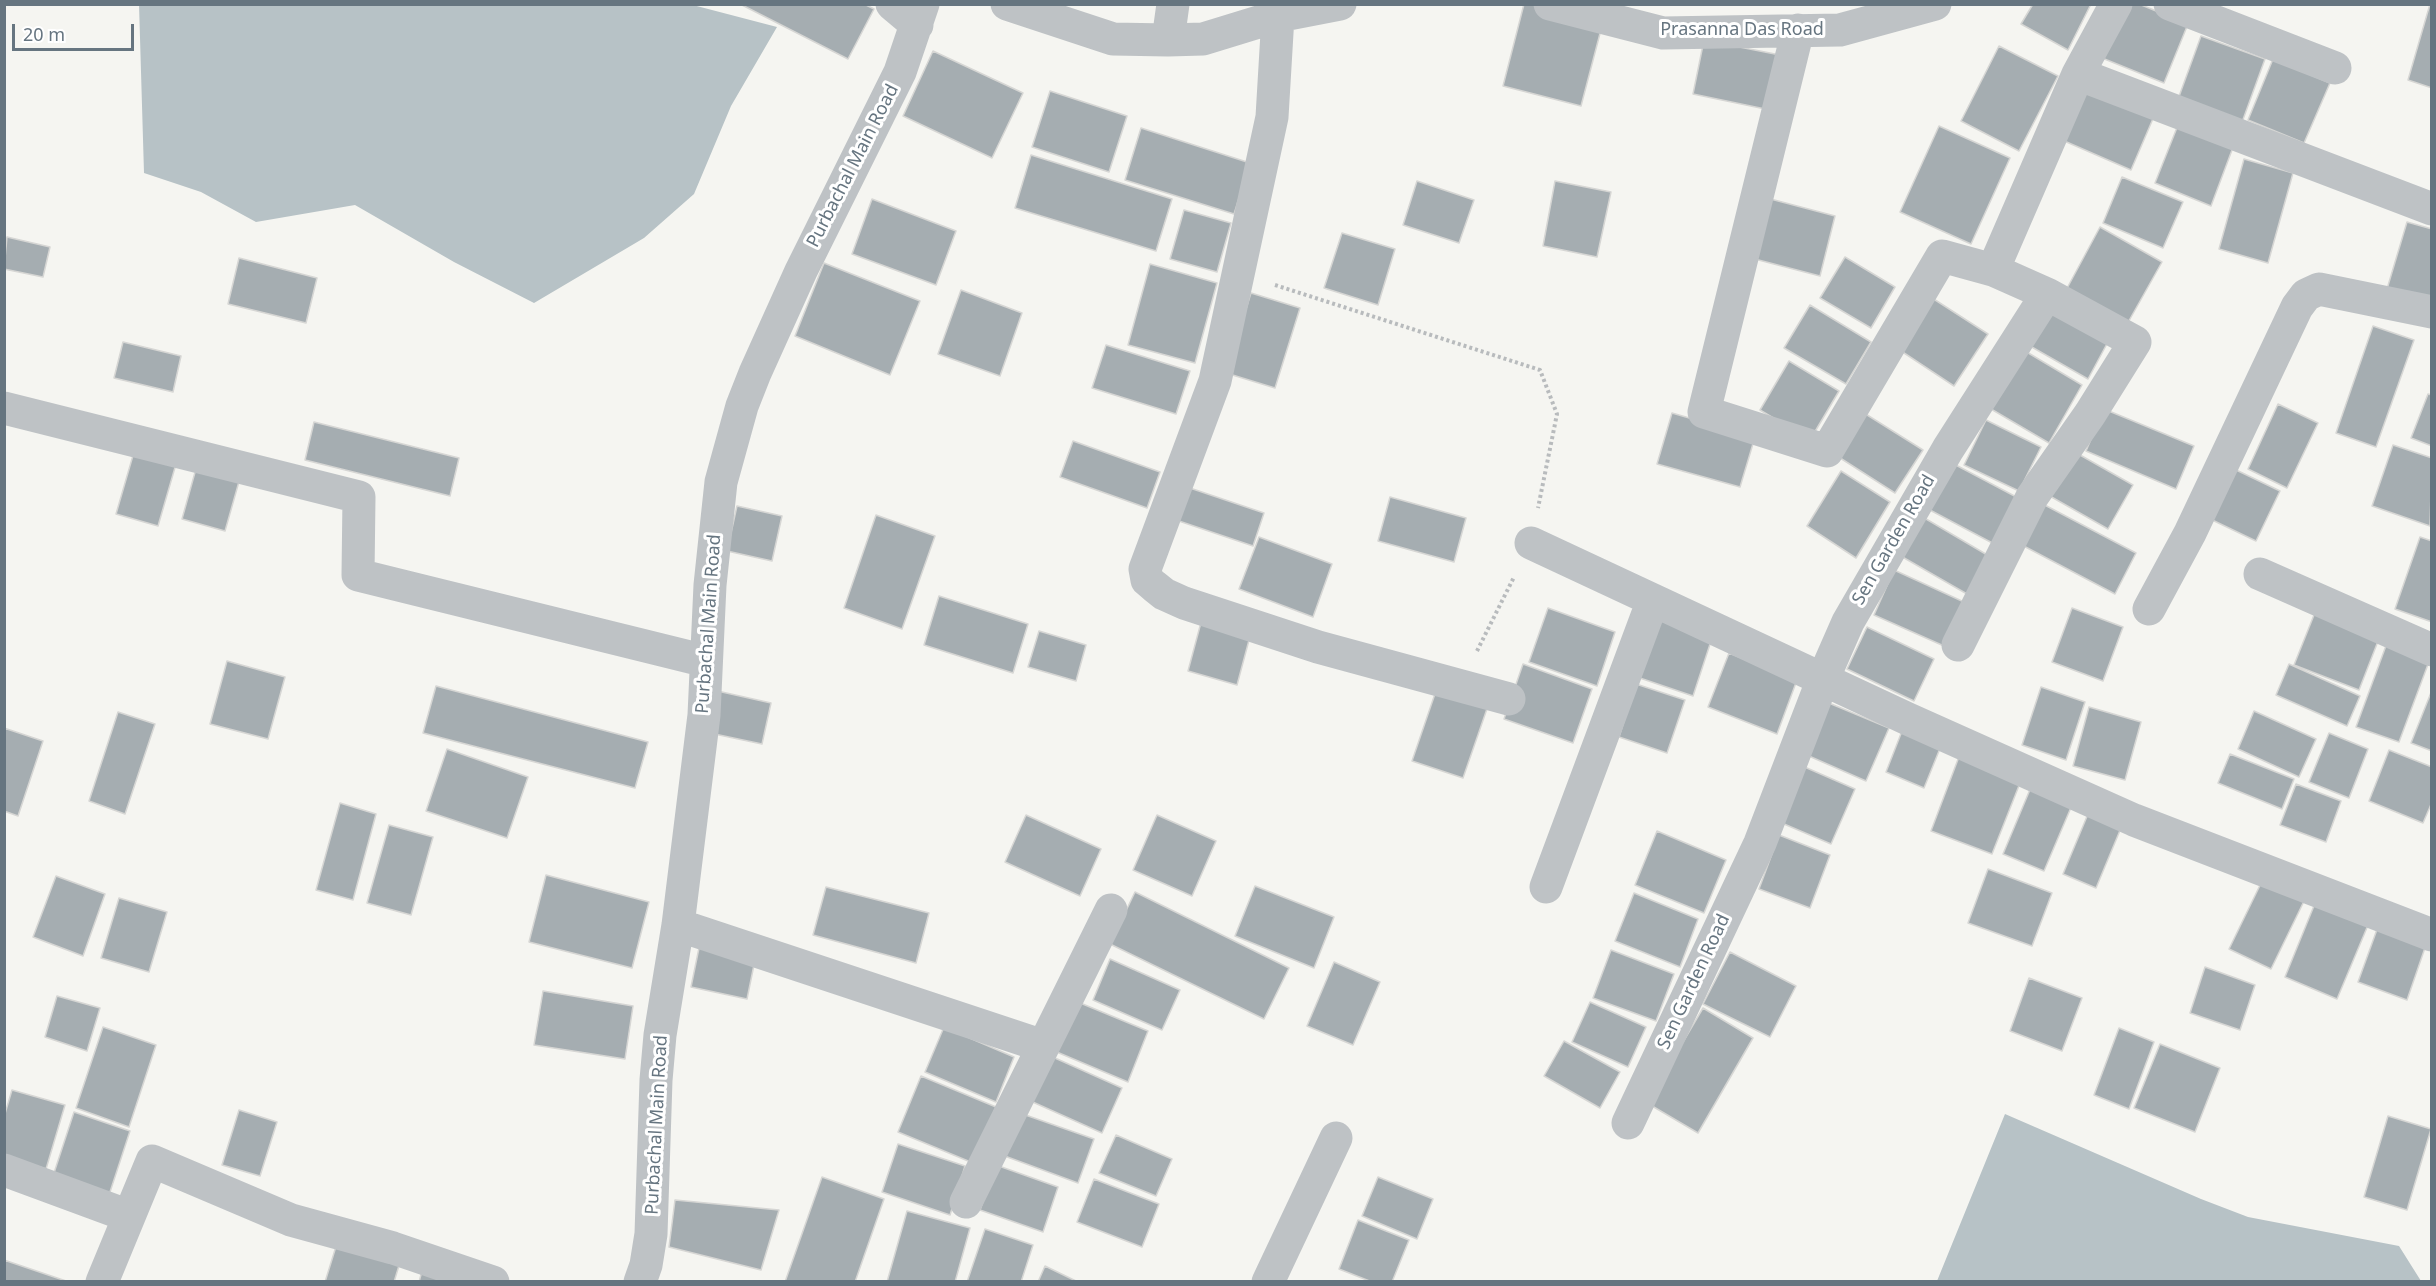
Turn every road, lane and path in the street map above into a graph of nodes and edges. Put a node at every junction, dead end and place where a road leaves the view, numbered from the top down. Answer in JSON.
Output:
{"nodes":[{"id":1,"x":892,"y":4,"type":"edge"},
{"id":2,"x":1007,"y":4,"type":"edge"},
{"id":3,"x":1173,"y":4,"type":"edge"},
{"id":4,"x":1340,"y":4,"type":"edge"},
{"id":5,"x":1935,"y":4,"type":"edge"},
{"id":6,"x":2116,"y":4,"type":"edge"},
{"id":7,"x":2170,"y":4,"type":"edge"},
{"id":8,"x":1554,"y":5,"type":"edge"},
{"id":9,"x":920,"y":15,"type":"edge"},
{"id":10,"x":1278,"y":16,"type":"junction"},
{"id":11,"x":1798,"y":30,"type":"junction"},
{"id":12,"x":1168,"y":40,"type":"junction"},
{"id":13,"x":2335,"y":68,"type":"dead end"},
{"id":14,"x":2078,"y":74,"type":"junction"},
{"id":15,"x":2432,"y":209,"type":"edge"},
{"id":16,"x":1993,"y":270,"type":"junction"},
{"id":17,"x":1237,"y":273,"type":"junction"},
{"id":18,"x":2047,"y":294,"type":"junction"},
{"id":19,"x":2432,"y":312,"type":"edge"},
{"id":20,"x":4,"y":408,"type":"edge"},
{"id":21,"x":1531,"y":543,"type":"junction"},
{"id":22,"x":2260,"y":574,"type":"dead end"},
{"id":23,"x":1653,"y":600,"type":"junction"},
{"id":24,"x":2150,"y":609,"type":"dead end"},
{"id":25,"x":1958,"y":645,"type":"dead end"},
{"id":26,"x":2432,"y":650,"type":"edge"},
{"id":27,"x":706,"y":661,"type":"junction"},
{"id":28,"x":1823,"y":679,"type":"junction"},
{"id":29,"x":1459,"y":685,"type":"junction"},
{"id":30,"x":1509,"y":699,"type":"dead end"},
{"id":31,"x":1546,"y":887,"type":"dead end"},
{"id":32,"x":1111,"y":910,"type":"dead end"},
{"id":33,"x":678,"y":925,"type":"junction"},
{"id":34,"x":2432,"y":935,"type":"edge"},
{"id":35,"x":1043,"y":1046,"type":"junction"},
{"id":36,"x":1628,"y":1123,"type":"dead end"},
{"id":37,"x":1336,"y":1138,"type":"dead end"},
{"id":38,"x":4,"y":1170,"type":"edge"},
{"id":39,"x":966,"y":1202,"type":"dead end"},
{"id":40,"x":129,"y":1216,"type":"junction"},
{"id":41,"x":102,"y":1281,"type":"edge"},
{"id":42,"x":493,"y":1281,"type":"edge"},
{"id":43,"x":640,"y":1281,"type":"edge"},
{"id":44,"x":1268,"y":1281,"type":"edge"}],
"edges":[{"from":1,"to":9,"type":"street"},
{"from":2,"to":12,"type":"street"},
{"from":3,"to":12,"type":"street"},
{"from":4,"to":10,"type":"street"},
{"from":5,"to":11,"type":"street","name":"Prasanna Das Road"},
{"from":6,"to":14,"type":"street"},
{"from":7,"to":13,"type":"street"},
{"from":8,"to":11,"type":"street","name":"Prasanna Das Road"},
{"from":9,"to":27,"type":"street","name":"Purbachal Main Road"},
{"from":10,"to":12,"type":"street"},
{"from":10,"to":17,"type":"street"},
{"from":11,"to":16,"type":"street"},
{"from":14,"to":15,"type":"street"},
{"from":14,"to":16,"type":"street"},
{"from":16,"to":18,"type":"street"},
{"from":17,"to":21,"type":"path"},
{"from":17,"to":29,"type":"street"},
{"from":18,"to":25,"type":"street"},
{"from":18,"to":28,"type":"street","name":"Sen Garden Road"},
{"from":19,"to":24,"type":"street"},
{"from":20,"to":27,"type":"street"},
{"from":21,"to":23,"type":"street"},
{"from":21,"to":29,"type":"path"},
{"from":22,"to":26,"type":"street"},
{"from":23,"to":28,"type":"street"},
{"from":23,"to":31,"type":"street"},
{"from":27,"to":33,"type":"street","name":"Purbachal Main Road"},
{"from":28,"to":34,"type":"street"},
{"from":28,"to":36,"type":"street","name":"Sen Garden Road"},
{"from":29,"to":30,"type":"street"},
{"from":32,"to":35,"type":"street"},
{"from":33,"to":35,"type":"street"},
{"from":33,"to":43,"type":"street","name":"Purbachal Main Road"},
{"from":35,"to":39,"type":"street"},
{"from":37,"to":44,"type":"street"},
{"from":38,"to":40,"type":"street"},
{"from":40,"to":41,"type":"street"},
{"from":40,"to":42,"type":"street"}]}
